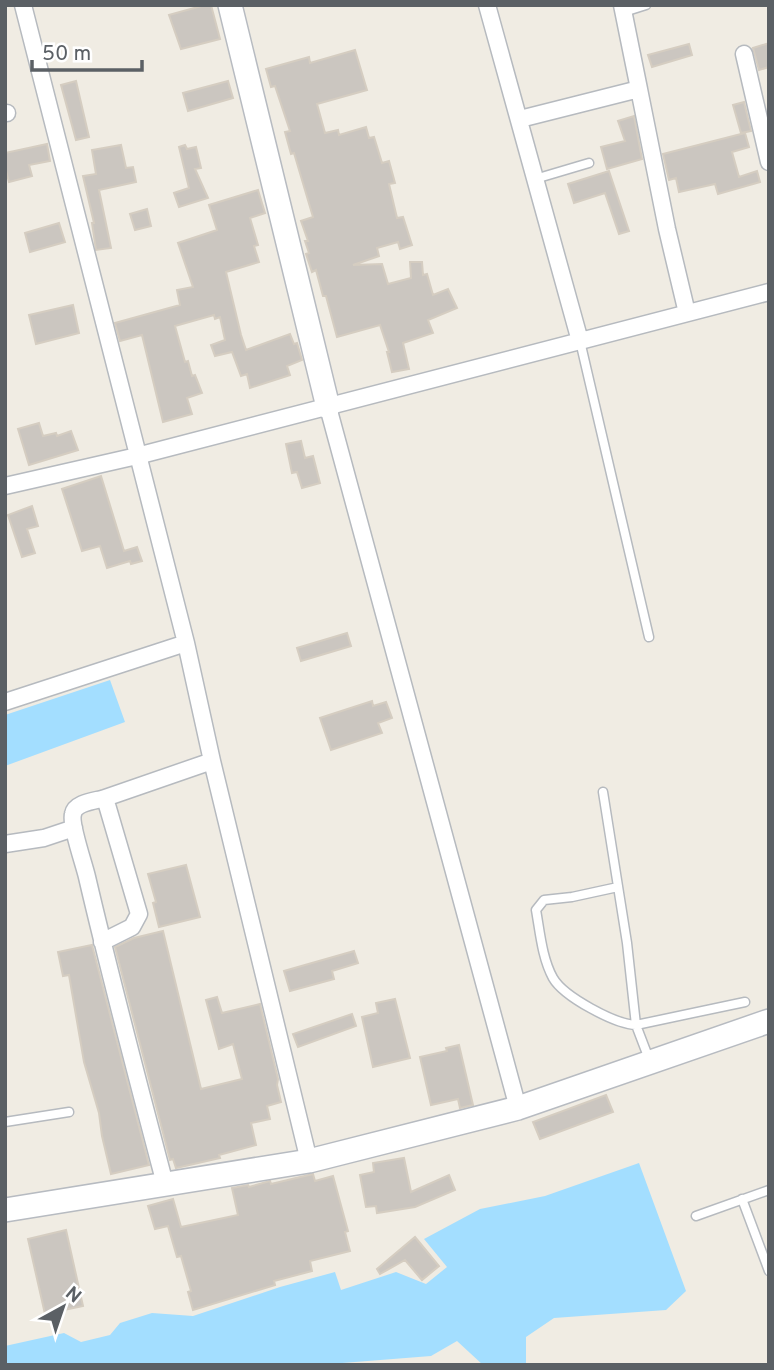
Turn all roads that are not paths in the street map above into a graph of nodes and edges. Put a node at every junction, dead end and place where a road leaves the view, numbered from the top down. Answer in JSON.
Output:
{"nodes":[{"id":1,"x":23,"y":5,"type":"edge"},
{"id":2,"x":230,"y":5,"type":"edge"},
{"id":3,"x":487,"y":5,"type":"edge"},
{"id":4,"x":646,"y":5,"type":"edge"},
{"id":5,"x":623,"y":8,"type":"edge"},
{"id":6,"x":744,"y":54,"type":"dead end"},
{"id":7,"x":639,"y":89,"type":"junction"},
{"id":8,"x":520,"y":119,"type":"junction"},
{"id":9,"x":769,"y":162,"type":"edge"},
{"id":10,"x":589,"y":163,"type":"dead end"},
{"id":11,"x":535,"y":180,"type":"junction"},
{"id":12,"x":769,"y":292,"type":"edge"},
{"id":13,"x":687,"y":313,"type":"junction"},
{"id":14,"x":580,"y":341,"type":"junction"},
{"id":15,"x":328,"y":407,"type":"junction"},
{"id":16,"x":137,"y":456,"type":"junction"},
{"id":17,"x":5,"y":486,"type":"edge"},
{"id":18,"x":649,"y":637,"type":"dead end"},
{"id":19,"x":186,"y":643,"type":"junction"},
{"id":20,"x":5,"y":702,"type":"edge"},
{"id":21,"x":212,"y":761,"type":"junction"},
{"id":22,"x":603,"y":792,"type":"dead end"},
{"id":23,"x":105,"y":798,"type":"junction"},
{"id":24,"x":74,"y":828,"type":"junction"},
{"id":25,"x":5,"y":844,"type":"edge"},
{"id":26,"x":618,"y":887,"type":"junction"},
{"id":27,"x":102,"y":942,"type":"junction"},
{"id":28,"x":745,"y":1002,"type":"dead end"},
{"id":29,"x":769,"y":1021,"type":"edge"},
{"id":30,"x":636,"y":1025,"type":"junction"},
{"id":31,"x":650,"y":1062,"type":"junction"},
{"id":32,"x":517,"y":1108,"type":"junction"},
{"id":33,"x":69,"y":1112,"type":"dead end"},
{"id":34,"x":5,"y":1122,"type":"edge"},
{"id":35,"x":309,"y":1161,"type":"junction"},
{"id":36,"x":165,"y":1184,"type":"junction"},
{"id":37,"x":769,"y":1190,"type":"edge"},
{"id":38,"x":742,"y":1199,"type":"junction"},
{"id":39,"x":5,"y":1210,"type":"edge"},
{"id":40,"x":696,"y":1216,"type":"dead end"},
{"id":41,"x":769,"y":1271,"type":"edge"}],
"edges":[{"from":1,"to":16,"type":"street"},
{"from":2,"to":15,"type":"street"},
{"from":3,"to":8,"type":"street"},
{"from":4,"to":5,"type":"lane"},
{"from":5,"to":7,"type":"street"},
{"from":6,"to":9,"type":"street"},
{"from":7,"to":8,"type":"street"},
{"from":7,"to":13,"type":"street"},
{"from":8,"to":11,"type":"street"},
{"from":10,"to":11,"type":"lane"},
{"from":11,"to":14,"type":"street"},
{"from":12,"to":13,"type":"street"},
{"from":13,"to":14,"type":"street"},
{"from":14,"to":15,"type":"street"},
{"from":14,"to":18,"type":"lane"},
{"from":15,"to":16,"type":"street"},
{"from":15,"to":32,"type":"street"},
{"from":16,"to":17,"type":"street"},
{"from":16,"to":19,"type":"street"},
{"from":19,"to":20,"type":"street"},
{"from":19,"to":21,"type":"street"},
{"from":21,"to":23,"type":"street"},
{"from":21,"to":35,"type":"street"},
{"from":22,"to":26,"type":"lane"},
{"from":23,"to":24,"type":"street"},
{"from":23,"to":27,"type":"street"},
{"from":24,"to":25,"type":"street"},
{"from":24,"to":27,"type":"street"},
{"from":26,"to":30,"type":"lane"},
{"from":26,"to":30,"type":"lane"},
{"from":27,"to":36,"type":"street"},
{"from":28,"to":30,"type":"lane"},
{"from":29,"to":31,"type":"street"},
{"from":30,"to":31,"type":"lane"},
{"from":31,"to":32,"type":"street"},
{"from":32,"to":35,"type":"street"},
{"from":33,"to":34,"type":"lane"},
{"from":35,"to":36,"type":"street"},
{"from":36,"to":39,"type":"street"},
{"from":37,"to":38,"type":"lane"},
{"from":38,"to":40,"type":"lane"},
{"from":38,"to":41,"type":"lane"}]}
